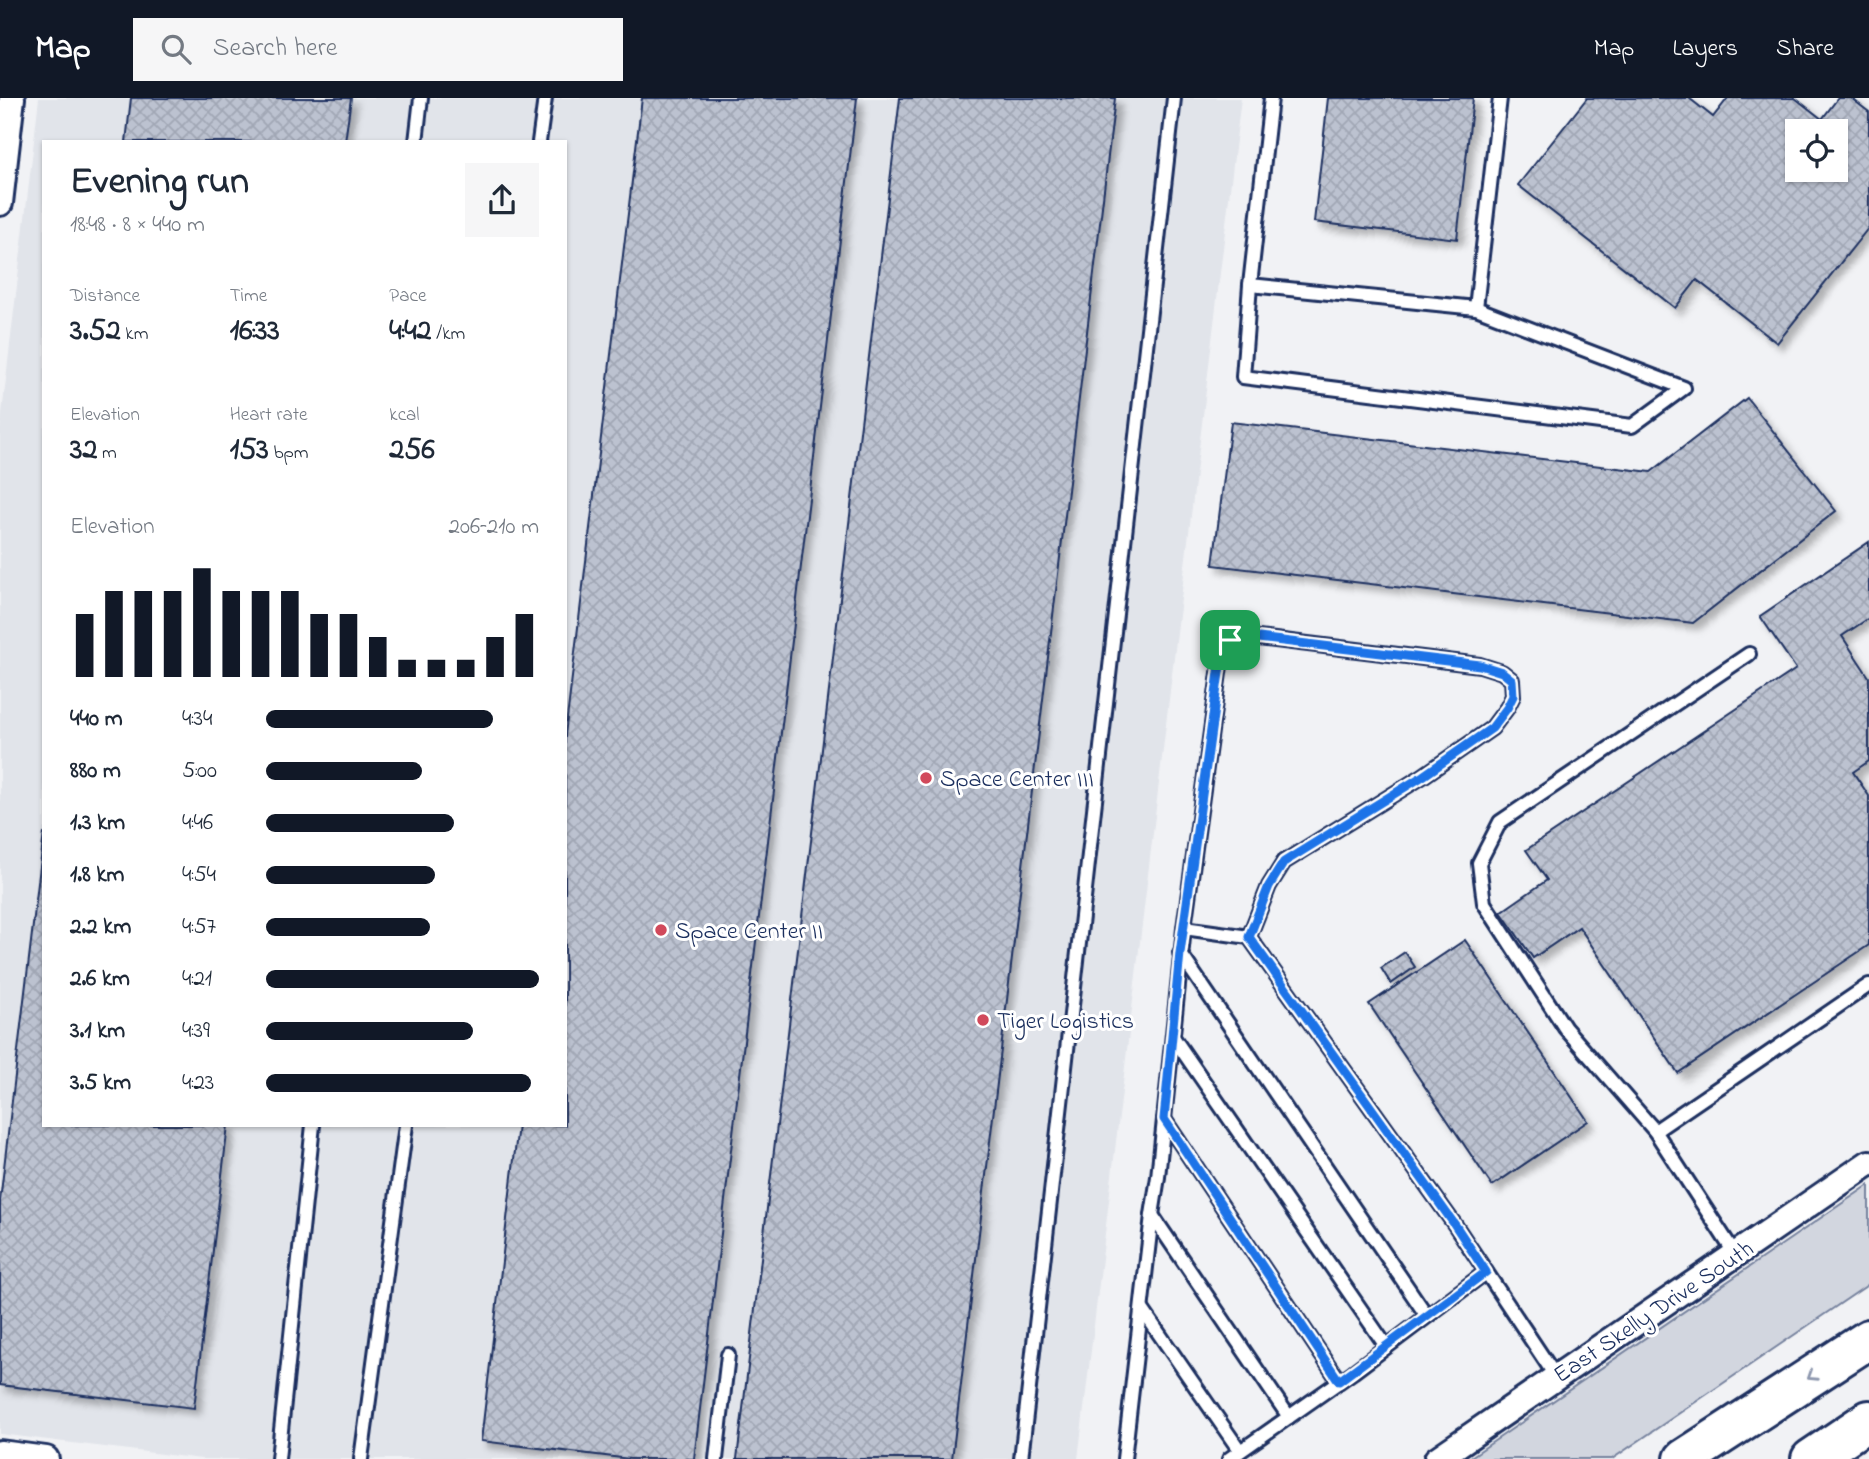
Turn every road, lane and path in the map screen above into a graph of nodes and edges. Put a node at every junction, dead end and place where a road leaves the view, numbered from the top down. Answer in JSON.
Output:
{"nodes":[{"id":1,"x":12,"y":98,"type":"edge"},
{"id":2,"x":421,"y":98,"type":"edge"},
{"id":3,"x":545,"y":98,"type":"edge"},
{"id":4,"x":1174,"y":98,"type":"edge"},
{"id":5,"x":1272,"y":98,"type":"edge"},
{"id":6,"x":1500,"y":98,"type":"edge"},
{"id":7,"x":416,"y":140,"type":"edge"},
{"id":8,"x":539,"y":140,"type":"edge"},
{"id":9,"x":0,"y":203,"type":"edge"},
{"id":10,"x":1250,"y":285,"type":"junction"},
{"id":11,"x":1476,"y":308,"type":"junction"},
{"id":12,"x":1749,"y":653,"type":"dead end"},
{"id":13,"x":1184,"y":928,"type":"junction"},
{"id":14,"x":1249,"y":937,"type":"junction"},
{"id":15,"x":1180,"y":953,"type":"junction"},
{"id":16,"x":1869,"y":985,"type":"edge"},
{"id":17,"x":1173,"y":1037,"type":"junction"},
{"id":18,"x":1164,"y":1119,"type":"junction"},
{"id":19,"x":313,"y":1127,"type":"edge"},
{"id":20,"x":406,"y":1127,"type":"edge"},
{"id":21,"x":1655,"y":1131,"type":"junction"},
{"id":22,"x":1869,"y":1163,"type":"edge"},
{"id":23,"x":1152,"y":1215,"type":"junction"},
{"id":24,"x":1735,"y":1254,"type":"junction"},
{"id":25,"x":1486,"y":1272,"type":"junction"},
{"id":26,"x":1142,"y":1309,"type":"junction"},
{"id":27,"x":1427,"y":1316,"type":"junction"},
{"id":28,"x":1869,"y":1339,"type":"edge"},
{"id":29,"x":1386,"y":1346,"type":"junction"},
{"id":30,"x":728,"y":1355,"type":"dead end"},
{"id":31,"x":1556,"y":1377,"type":"junction"},
{"id":32,"x":1339,"y":1381,"type":"junction"},
{"id":33,"x":1289,"y":1417,"type":"junction"},
{"id":34,"x":1869,"y":1420,"type":"edge"},
{"id":35,"x":0,"y":1453,"type":"edge"},
{"id":36,"x":1235,"y":1455,"type":"edge"},
{"id":37,"x":46,"y":1459,"type":"edge"},
{"id":38,"x":278,"y":1459,"type":"edge"},
{"id":39,"x":361,"y":1459,"type":"edge"},
{"id":40,"x":716,"y":1459,"type":"edge"},
{"id":41,"x":1021,"y":1459,"type":"edge"},
{"id":42,"x":1124,"y":1459,"type":"edge"},
{"id":43,"x":1437,"y":1459,"type":"edge"},
{"id":44,"x":1684,"y":1459,"type":"edge"},
{"id":45,"x":1811,"y":1459,"type":"edge"}],
"edges":[{"from":1,"to":9,"type":"street"},
{"from":2,"to":7,"type":"lane"},
{"from":3,"to":8,"type":"lane"},
{"from":4,"to":41,"type":"lane"},
{"from":5,"to":10,"type":"lane"},
{"from":6,"to":11,"type":"lane"},
{"from":10,"to":11,"type":"lane"},
{"from":10,"to":11,"type":"lane"},
{"from":12,"to":21,"type":"lane"},
{"from":13,"to":14,"type":"lane"},
{"from":13,"to":14,"type":"lane"},
{"from":13,"to":15,"type":"lane"},
{"from":14,"to":25,"type":"lane"},
{"from":15,"to":17,"type":"lane"},
{"from":15,"to":27,"type":"lane"},
{"from":16,"to":21,"type":"lane"},
{"from":17,"to":18,"type":"lane"},
{"from":17,"to":29,"type":"lane"},
{"from":18,"to":23,"type":"lane"},
{"from":18,"to":32,"type":"lane"},
{"from":19,"to":38,"type":"lane"},
{"from":20,"to":39,"type":"lane"},
{"from":21,"to":24,"type":"lane"},
{"from":22,"to":24,"type":"street","name":"East Skelly Drive South"},
{"from":23,"to":26,"type":"lane"},
{"from":23,"to":33,"type":"lane"},
{"from":24,"to":31,"type":"street","name":"East Skelly Drive South"},
{"from":25,"to":27,"type":"lane"},
{"from":25,"to":31,"type":"lane"},
{"from":26,"to":36,"type":"lane"},
{"from":26,"to":42,"type":"lane"},
{"from":27,"to":29,"type":"lane"},
{"from":28,"to":44,"type":"highway","one_way":true},
{"from":29,"to":32,"type":"lane"},
{"from":30,"to":40,"type":"lane"},
{"from":31,"to":43,"type":"street","name":"East Skelly Drive South"},
{"from":32,"to":33,"type":"lane"},
{"from":33,"to":36,"type":"lane"},
{"from":34,"to":45,"type":"highway"},
{"from":35,"to":37,"type":"street"}]}
